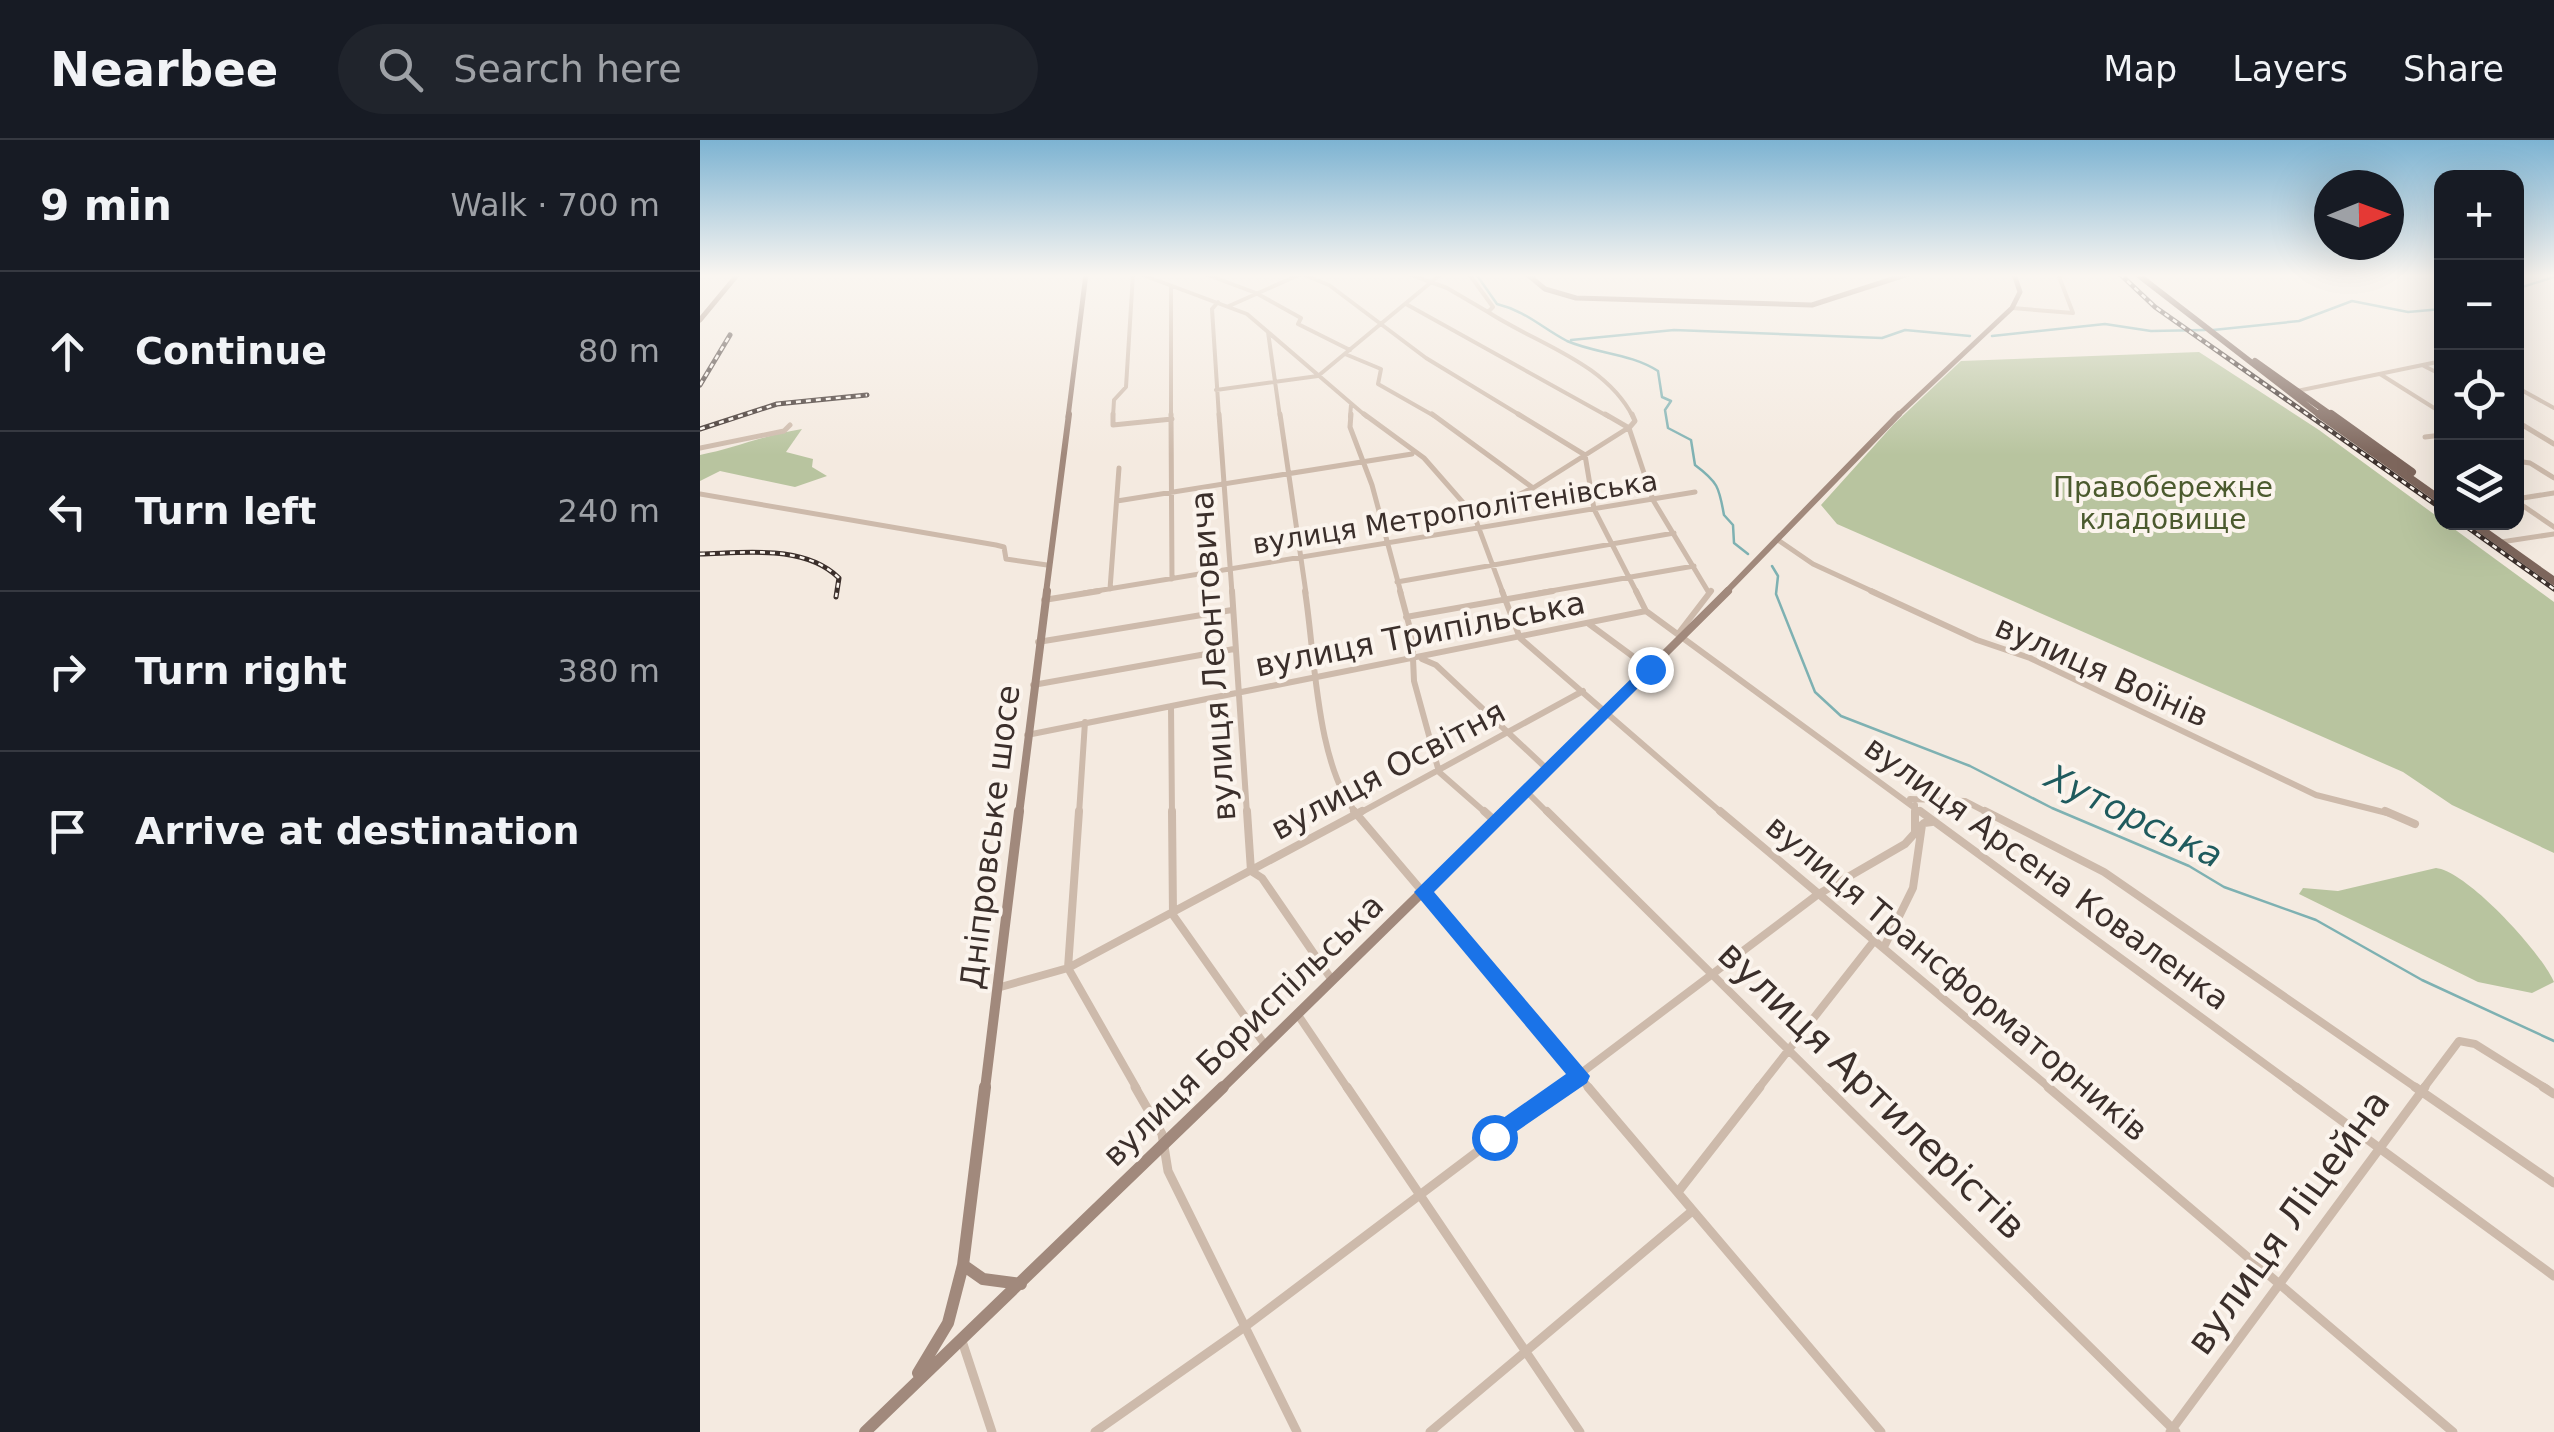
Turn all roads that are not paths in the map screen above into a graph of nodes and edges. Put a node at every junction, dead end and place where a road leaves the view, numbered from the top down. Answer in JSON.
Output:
{"nodes":[{"id":1,"x":1078,"y":334,"type":"edge"},
{"id":2,"x":1131,"y":334,"type":"edge"},
{"id":3,"x":1171,"y":334,"type":"edge"},
{"id":4,"x":1213,"y":334,"type":"edge"},
{"id":5,"x":1268,"y":334,"type":"edge"},
{"id":6,"x":1272,"y":334,"type":"edge"},
{"id":7,"x":1316,"y":334,"type":"edge"},
{"id":8,"x":1369,"y":334,"type":"edge"},
{"id":9,"x":1396,"y":334,"type":"edge"},
{"id":10,"x":1460,"y":334,"type":"edge"},
{"id":11,"x":1525,"y":334,"type":"edge"},
{"id":12,"x":1984,"y":334,"type":"edge"},
{"id":13,"x":2208,"y":334,"type":"edge"},
{"id":14,"x":2218,"y":334,"type":"edge"},
{"id":15,"x":1348,"y":352,"type":"junction"},
{"id":16,"x":2434,"y":363,"type":"edge"},
{"id":17,"x":2422,"y":365,"type":"junction"},
{"id":18,"x":2434,"y":371,"type":"edge"},
{"id":19,"x":2380,"y":374,"type":"junction"},
{"id":20,"x":1318,"y":376,"type":"junction"},
{"id":21,"x":1274,"y":382,"type":"junction"},
{"id":22,"x":1216,"y":390,"type":"junction"},
{"id":23,"x":2297,"y":390,"type":"junction"},
{"id":24,"x":2524,"y":391,"type":"edge"},
{"id":25,"x":2287,"y":392,"type":"junction"},
{"id":26,"x":1351,"y":406,"type":"junction"},
{"id":27,"x":2434,"y":408,"type":"edge"},
{"id":28,"x":2554,"y":408,"type":"edge"},
{"id":29,"x":1172,"y":419,"type":"junction"},
{"id":30,"x":790,"y":425,"type":"dead end"},
{"id":31,"x":2524,"y":427,"type":"edge"},
{"id":32,"x":1629,"y":428,"type":"junction"},
{"id":33,"x":2434,"y":436,"type":"edge"},
{"id":34,"x":2425,"y":437,"type":"dead end"},
{"id":35,"x":2554,"y":444,"type":"edge"},
{"id":36,"x":700,"y":448,"type":"edge"},
{"id":37,"x":2382,"y":450,"type":"junction"},
{"id":38,"x":2372,"y":452,"type":"junction"},
{"id":39,"x":1414,"y":453,"type":"junction"},
{"id":40,"x":1586,"y":456,"type":"junction"},
{"id":41,"x":2524,"y":462,"type":"edge"},
{"id":42,"x":1360,"y":464,"type":"junction"},
{"id":43,"x":1120,"y":468,"type":"dead end"},
{"id":44,"x":1288,"y":475,"type":"junction"},
{"id":45,"x":2554,"y":478,"type":"edge"},
{"id":46,"x":1224,"y":484,"type":"junction"},
{"id":47,"x":1532,"y":488,"type":"junction"},
{"id":48,"x":2434,"y":488,"type":"edge"},
{"id":49,"x":1172,"y":492,"type":"junction"},
{"id":50,"x":1695,"y":492,"type":"dead end"},
{"id":51,"x":2554,"y":493,"type":"edge"},
{"id":52,"x":700,"y":494,"type":"edge"},
{"id":53,"x":2434,"y":495,"type":"edge"},
{"id":54,"x":2524,"y":499,"type":"edge"},
{"id":55,"x":1653,"y":500,"type":"junction"},
{"id":56,"x":1117,"y":501,"type":"junction"},
{"id":57,"x":2524,"y":506,"type":"edge"},
{"id":58,"x":1594,"y":509,"type":"junction"},
{"id":59,"x":1474,"y":515,"type":"junction"},
{"id":60,"x":1479,"y":528,"type":"junction"},
{"id":61,"x":2484,"y":530,"type":"edge"},
{"id":62,"x":2491,"y":530,"type":"edge"},
{"id":63,"x":2554,"y":530,"type":"edge"},
{"id":64,"x":1674,"y":534,"type":"junction"},
{"id":65,"x":1778,"y":540,"type":"junction"},
{"id":66,"x":2504,"y":542,"type":"junction"},
{"id":67,"x":1612,"y":543,"type":"junction"},
{"id":68,"x":1387,"y":544,"type":"junction"},
{"id":69,"x":1302,"y":558,"type":"junction"},
{"id":70,"x":1492,"y":564,"type":"junction"},
{"id":71,"x":1047,"y":565,"type":"junction"},
{"id":72,"x":1694,"y":566,"type":"junction"},
{"id":73,"x":1231,"y":569,"type":"junction"},
{"id":74,"x":2554,"y":572,"type":"edge"},
{"id":75,"x":1628,"y":576,"type":"junction"},
{"id":76,"x":1172,"y":580,"type":"junction"},
{"id":77,"x":2554,"y":581,"type":"edge"},
{"id":78,"x":1396,"y":582,"type":"junction"},
{"id":79,"x":1110,"y":589,"type":"junction"},
{"id":80,"x":1504,"y":600,"type":"junction"},
{"id":81,"x":1043,"y":601,"type":"junction"},
{"id":82,"x":1232,"y":610,"type":"junction"},
{"id":83,"x":1646,"y":611,"type":"junction"},
{"id":84,"x":1406,"y":617,"type":"junction"},
{"id":85,"x":1588,"y":624,"type":"junction"},
{"id":86,"x":1681,"y":636,"type":"junction"},
{"id":87,"x":1520,"y":638,"type":"junction"},
{"id":88,"x":1038,"y":642,"type":"junction"},
{"id":89,"x":1234,"y":649,"type":"junction"},
{"id":90,"x":1416,"y":657,"type":"junction"},
{"id":91,"x":1650,"y":669,"type":"junction"},
{"id":92,"x":1317,"y":678,"type":"junction"},
{"id":93,"x":1032,"y":686,"type":"junction"},
{"id":94,"x":1583,"y":692,"type":"junction"},
{"id":95,"x":1237,"y":693,"type":"junction"},
{"id":96,"x":1171,"y":706,"type":"junction"},
{"id":97,"x":1606,"y":711,"type":"junction"},
{"id":98,"x":1085,"y":722,"type":"junction"},
{"id":99,"x":1510,"y":734,"type":"junction"},
{"id":100,"x":1026,"y":735,"type":"junction"},
{"id":101,"x":1547,"y":770,"type":"junction"},
{"id":102,"x":1439,"y":772,"type":"junction"},
{"id":103,"x":1526,"y":791,"type":"junction"},
{"id":104,"x":1912,"y":802,"type":"junction"},
{"id":105,"x":1356,"y":816,"type":"junction"},
{"id":106,"x":1495,"y":821,"type":"junction"},
{"id":107,"x":1936,"y":823,"type":"junction"},
{"id":108,"x":1922,"y":824,"type":"junction"},
{"id":109,"x":2415,"y":824,"type":"dead end"},
{"id":110,"x":1914,"y":832,"type":"junction"},
{"id":111,"x":1251,"y":872,"type":"junction"},
{"id":112,"x":1423,"y":892,"type":"junction"},
{"id":113,"x":1817,"y":895,"type":"junction"},
{"id":114,"x":1173,"y":915,"type":"junction"},
{"id":115,"x":1874,"y":940,"type":"junction"},
{"id":116,"x":1884,"y":947,"type":"junction"},
{"id":117,"x":1068,"y":968,"type":"junction"},
{"id":118,"x":1712,"y":976,"type":"junction"},
{"id":119,"x":1332,"y":980,"type":"junction"},
{"id":120,"x":998,"y":988,"type":"junction"},
{"id":121,"x":1298,"y":1015,"type":"junction"},
{"id":122,"x":1266,"y":1046,"type":"junction"},
{"id":123,"x":1788,"y":1054,"type":"junction"},
{"id":124,"x":1580,"y":1076,"type":"junction"},
{"id":125,"x":2421,"y":1091,"type":"junction"},
{"id":126,"x":2554,"y":1094,"type":"edge"},
{"id":127,"x":1163,"y":1147,"type":"junction"},
{"id":128,"x":2378,"y":1149,"type":"junction"},
{"id":129,"x":2554,"y":1183,"type":"edge"},
{"id":130,"x":1678,"y":1192,"type":"junction"},
{"id":131,"x":1419,"y":1195,"type":"junction"},
{"id":132,"x":1691,"y":1212,"type":"junction"},
{"id":133,"x":963,"y":1265,"type":"junction"},
{"id":134,"x":2554,"y":1276,"type":"edge"},
{"id":135,"x":1021,"y":1284,"type":"junction"},
{"id":136,"x":2281,"y":1284,"type":"junction"},
{"id":137,"x":1246,"y":1326,"type":"junction"},
{"id":138,"x":960,"y":1336,"type":"junction"},
{"id":139,"x":1523,"y":1350,"type":"junction"},
{"id":140,"x":905,"y":1392,"type":"junction"},
{"id":141,"x":2173,"y":1431,"type":"edge"},
{"id":142,"x":865,"y":1432,"type":"edge"},
{"id":143,"x":992,"y":1432,"type":"edge"},
{"id":144,"x":1096,"y":1432,"type":"edge"},
{"id":145,"x":1297,"y":1432,"type":"edge"},
{"id":146,"x":1430,"y":1432,"type":"edge"},
{"id":147,"x":1580,"y":1432,"type":"edge"},
{"id":148,"x":1881,"y":1432,"type":"edge"},
{"id":149,"x":2453,"y":1432,"type":"edge"}],
"edges":[{"from":1,"to":71,"type":"street","name":"Дніпровське шосе"},
{"from":2,"to":29,"type":"street"},
{"from":3,"to":29,"type":"street"},
{"from":4,"to":22,"type":"street","name":"вулиця Леонтовича"},
{"from":5,"to":21,"type":"street"},
{"from":6,"to":20,"type":"street","name":"вулиця Трансформаторників"},
{"from":7,"to":15,"type":"street"},
{"from":8,"to":15,"type":"street"},
{"from":9,"to":40,"type":"street"},
{"from":10,"to":32,"type":"street"},
{"from":11,"to":32,"type":"street"},
{"from":12,"to":65,"type":"street","name":"вулиця Бориспільська"},
{"from":13,"to":25,"type":"main road"},
{"from":14,"to":23,"type":"main road"},
{"from":15,"to":20,"type":"street"},
{"from":15,"to":47,"type":"street"},
{"from":16,"to":17,"type":"street"},
{"from":17,"to":18,"type":"street"},
{"from":17,"to":19,"type":"street"},
{"from":19,"to":23,"type":"street"},
{"from":19,"to":27,"type":"street"},
{"from":20,"to":21,"type":"street"},
{"from":20,"to":26,"type":"street","name":"вулиця Трансформаторників"},
{"from":21,"to":22,"type":"street"},
{"from":21,"to":44,"type":"street"},
{"from":22,"to":46,"type":"street","name":"вулиця Леонтовича"},
{"from":23,"to":25,"type":"main road"},
{"from":23,"to":37,"type":"main road"},
{"from":24,"to":28,"type":"street"},
{"from":25,"to":38,"type":"main road"},
{"from":26,"to":39,"type":"street","name":"вулиця Трансформаторників"},
{"from":26,"to":42,"type":"street"},
{"from":29,"to":49,"type":"street"},
{"from":30,"to":36,"type":"street"},
{"from":31,"to":35,"type":"street"},
{"from":32,"to":40,"type":"street"},
{"from":32,"to":55,"type":"street"},
{"from":33,"to":34,"type":"street"},
{"from":37,"to":38,"type":"main road"},
{"from":37,"to":48,"type":"main road"},
{"from":38,"to":53,"type":"main road"},
{"from":39,"to":42,"type":"street"},
{"from":39,"to":59,"type":"street","name":"вулиця Трансформаторників"},
{"from":40,"to":47,"type":"street"},
{"from":40,"to":58,"type":"street","name":"вулиця Арсена Коваленка"},
{"from":41,"to":45,"type":"street"},
{"from":42,"to":44,"type":"street"},
{"from":42,"to":68,"type":"street"},
{"from":43,"to":56,"type":"street"},
{"from":44,"to":46,"type":"street"},
{"from":44,"to":69,"type":"street"},
{"from":46,"to":49,"type":"street"},
{"from":46,"to":73,"type":"street","name":"вулиця Леонтовича"},
{"from":47,"to":59,"type":"street"},
{"from":49,"to":56,"type":"street"},
{"from":49,"to":76,"type":"street"},
{"from":50,"to":55,"type":"street","name":"вулиця Метрополітенівська"},
{"from":51,"to":54,"type":"street"},
{"from":52,"to":71,"type":"street"},
{"from":55,"to":58,"type":"street","name":"вулиця Метрополітенівська"},
{"from":55,"to":64,"type":"street"},
{"from":56,"to":79,"type":"street"},
{"from":57,"to":63,"type":"street"},
{"from":58,"to":60,"type":"street","name":"вулиця Метрополітенівська"},
{"from":58,"to":67,"type":"street","name":"вулиця Арсена Коваленка"},
{"from":59,"to":60,"type":"street","name":"вулиця Трансформаторників"},
{"from":60,"to":68,"type":"street","name":"вулиця Метрополітенівська"},
{"from":60,"to":70,"type":"street","name":"вулиця Трансформаторників"},
{"from":61,"to":66,"type":"main road"},
{"from":62,"to":66,"type":"main road"},
{"from":63,"to":66,"type":"street"},
{"from":64,"to":67,"type":"street"},
{"from":64,"to":72,"type":"street"},
{"from":65,"to":86,"type":"street","name":"вулиця Бориспільська"},
{"from":65,"to":109,"type":"street","name":"вулиця Воїнів"},
{"from":66,"to":74,"type":"main road"},
{"from":66,"to":77,"type":"main road"},
{"from":67,"to":70,"type":"street"},
{"from":67,"to":75,"type":"street","name":"вулиця Арсена Коваленка"},
{"from":68,"to":69,"type":"street","name":"вулиця Метрополітенівська"},
{"from":68,"to":78,"type":"street"},
{"from":69,"to":73,"type":"street","name":"вулиця Метрополітенівська"},
{"from":69,"to":92,"type":"street"},
{"from":70,"to":78,"type":"street"},
{"from":70,"to":80,"type":"street","name":"вулиця Трансформаторників"},
{"from":71,"to":81,"type":"street","name":"Дніпровське шосе"},
{"from":72,"to":75,"type":"street"},
{"from":72,"to":86,"type":"street"},
{"from":73,"to":76,"type":"street","name":"вулиця Метрополітенівська"},
{"from":73,"to":82,"type":"street","name":"вулиця Леонтовича"},
{"from":75,"to":80,"type":"street"},
{"from":75,"to":83,"type":"street","name":"вулиця Арсена Коваленка"},
{"from":76,"to":79,"type":"street","name":"вулиця Метрополітенівська"},
{"from":78,"to":84,"type":"street"},
{"from":79,"to":81,"type":"street","name":"вулиця Метрополітенівська"},
{"from":80,"to":84,"type":"street"},
{"from":80,"to":87,"type":"street","name":"вулиця Трансформаторників"},
{"from":81,"to":88,"type":"street","name":"Дніпровське шосе"},
{"from":82,"to":88,"type":"street"},
{"from":82,"to":89,"type":"street","name":"вулиця Леонтовича"},
{"from":83,"to":85,"type":"street","name":"вулиця Трипільська"},
{"from":83,"to":86,"type":"street","name":"вулиця Арсена Коваленка"},
{"from":84,"to":90,"type":"street"},
{"from":85,"to":87,"type":"street","name":"вулиця Трипільська"},
{"from":85,"to":91,"type":"street"},
{"from":86,"to":91,"type":"street","name":"вулиця Бориспільська"},
{"from":86,"to":104,"type":"street","name":"вулиця Арсена Коваленка"},
{"from":87,"to":90,"type":"street","name":"вулиця Трипільська"},
{"from":87,"to":94,"type":"street","name":"вулиця Трансформаторників"},
{"from":88,"to":93,"type":"street","name":"Дніпровське шосе"},
{"from":89,"to":93,"type":"street"},
{"from":89,"to":95,"type":"street","name":"вулиця Леонтовича"},
{"from":90,"to":92,"type":"street","name":"вулиця Трипільська"},
{"from":90,"to":99,"type":"street"},
{"from":90,"to":102,"type":"street"},
{"from":91,"to":97,"type":"street","name":"вулиця Бориспільська"},
{"from":92,"to":95,"type":"street","name":"вулиця Трипільська"},
{"from":92,"to":105,"type":"street"},
{"from":93,"to":100,"type":"street","name":"Дніпровське шосе"},
{"from":94,"to":97,"type":"street","name":"вулиця Трансформаторників"},
{"from":94,"to":99,"type":"street","name":"вулиця Освітня"},
{"from":95,"to":96,"type":"street","name":"вулиця Трипільська"},
{"from":95,"to":111,"type":"street","name":"вулиця Леонтовича"},
{"from":96,"to":98,"type":"street","name":"вулиця Трипільська"},
{"from":96,"to":114,"type":"street"},
{"from":97,"to":101,"type":"street","name":"вулиця Бориспільська"},
{"from":97,"to":113,"type":"street","name":"вулиця Трансформаторників"},
{"from":98,"to":100,"type":"street","name":"вулиця Трипільська"},
{"from":98,"to":117,"type":"street"},
{"from":99,"to":101,"type":"street"},
{"from":99,"to":102,"type":"street","name":"вулиця Освітня"},
{"from":100,"to":120,"type":"street","name":"Дніпровське шосе"},
{"from":101,"to":103,"type":"street","name":"вулиця Бориспільська"},
{"from":102,"to":105,"type":"street","name":"вулиця Освітня"},
{"from":102,"to":106,"type":"street"},
{"from":103,"to":106,"type":"street","name":"вулиця Бориспільська"},
{"from":103,"to":118,"type":"street","name":"вулиця Артилерістів"},
{"from":104,"to":107,"type":"street","name":"вулиця Арсена Коваленка"},
{"from":104,"to":110,"type":"street"},
{"from":104,"to":125,"type":"street"},
{"from":105,"to":111,"type":"street","name":"вулиця Освітня"},
{"from":105,"to":112,"type":"street"},
{"from":106,"to":112,"type":"street","name":"вулиця Бориспільська"},
{"from":107,"to":108,"type":"street"},
{"from":107,"to":128,"type":"street","name":"вулиця Арсена Коваленка"},
{"from":108,"to":110,"type":"street"},
{"from":108,"to":116,"type":"street"},
{"from":110,"to":113,"type":"street"},
{"from":111,"to":114,"type":"street","name":"вулиця Освітня"},
{"from":111,"to":119,"type":"street"},
{"from":112,"to":119,"type":"street","name":"вулиця Бориспільська"},
{"from":112,"to":124,"type":"street"},
{"from":113,"to":115,"type":"street","name":"вулиця Трансформаторників"},
{"from":113,"to":118,"type":"street"},
{"from":114,"to":117,"type":"street","name":"вулиця Освітня"},
{"from":114,"to":122,"type":"street"},
{"from":115,"to":116,"type":"street","name":"вулиця Трансформаторників"},
{"from":115,"to":123,"type":"street"},
{"from":116,"to":136,"type":"street","name":"вулиця Трансформаторників"},
{"from":117,"to":120,"type":"street","name":"вулиця Освітня"},
{"from":117,"to":127,"type":"street"},
{"from":118,"to":123,"type":"street","name":"вулиця Артилерістів"},
{"from":118,"to":124,"type":"street"},
{"from":119,"to":121,"type":"street","name":"вулиця Бориспільська"},
{"from":120,"to":133,"type":"street","name":"Дніпровське шосе"},
{"from":121,"to":122,"type":"street","name":"вулиця Бориспільська"},
{"from":121,"to":131,"type":"street"},
{"from":122,"to":127,"type":"street","name":"вулиця Бориспільська"},
{"from":123,"to":130,"type":"street"},
{"from":123,"to":141,"type":"street","name":"вулиця Артилерістів"},
{"from":124,"to":130,"type":"street"},
{"from":124,"to":131,"type":"street"},
{"from":125,"to":126,"type":"street","name":"вулиця Ліцейна"},
{"from":125,"to":128,"type":"street","name":"вулиця Ліцейна"},
{"from":125,"to":129,"type":"street"},
{"from":127,"to":135,"type":"street","name":"вулиця Бориспільська"},
{"from":127,"to":137,"type":"street"},
{"from":128,"to":134,"type":"street","name":"вулиця Арсена Коваленка"},
{"from":128,"to":136,"type":"street","name":"вулиця Ліцейна"},
{"from":130,"to":132,"type":"street"},
{"from":131,"to":137,"type":"street"},
{"from":131,"to":139,"type":"street"},
{"from":132,"to":139,"type":"street"},
{"from":132,"to":148,"type":"street"},
{"from":133,"to":135,"type":"street"},
{"from":133,"to":140,"type":"street","name":"Дніпровське шосе"},
{"from":135,"to":138,"type":"street","name":"вулиця Бориспільська"},
{"from":136,"to":141,"type":"street","name":"вулиця Ліцейна"},
{"from":136,"to":149,"type":"street","name":"вулиця Трансформаторників"},
{"from":137,"to":144,"type":"street"},
{"from":137,"to":145,"type":"street"},
{"from":138,"to":140,"type":"street","name":"вулиця Бориспільська"},
{"from":138,"to":143,"type":"street"},
{"from":139,"to":146,"type":"street"},
{"from":139,"to":147,"type":"street"},
{"from":140,"to":142,"type":"street","name":"вулиця Бориспільська"}]}
